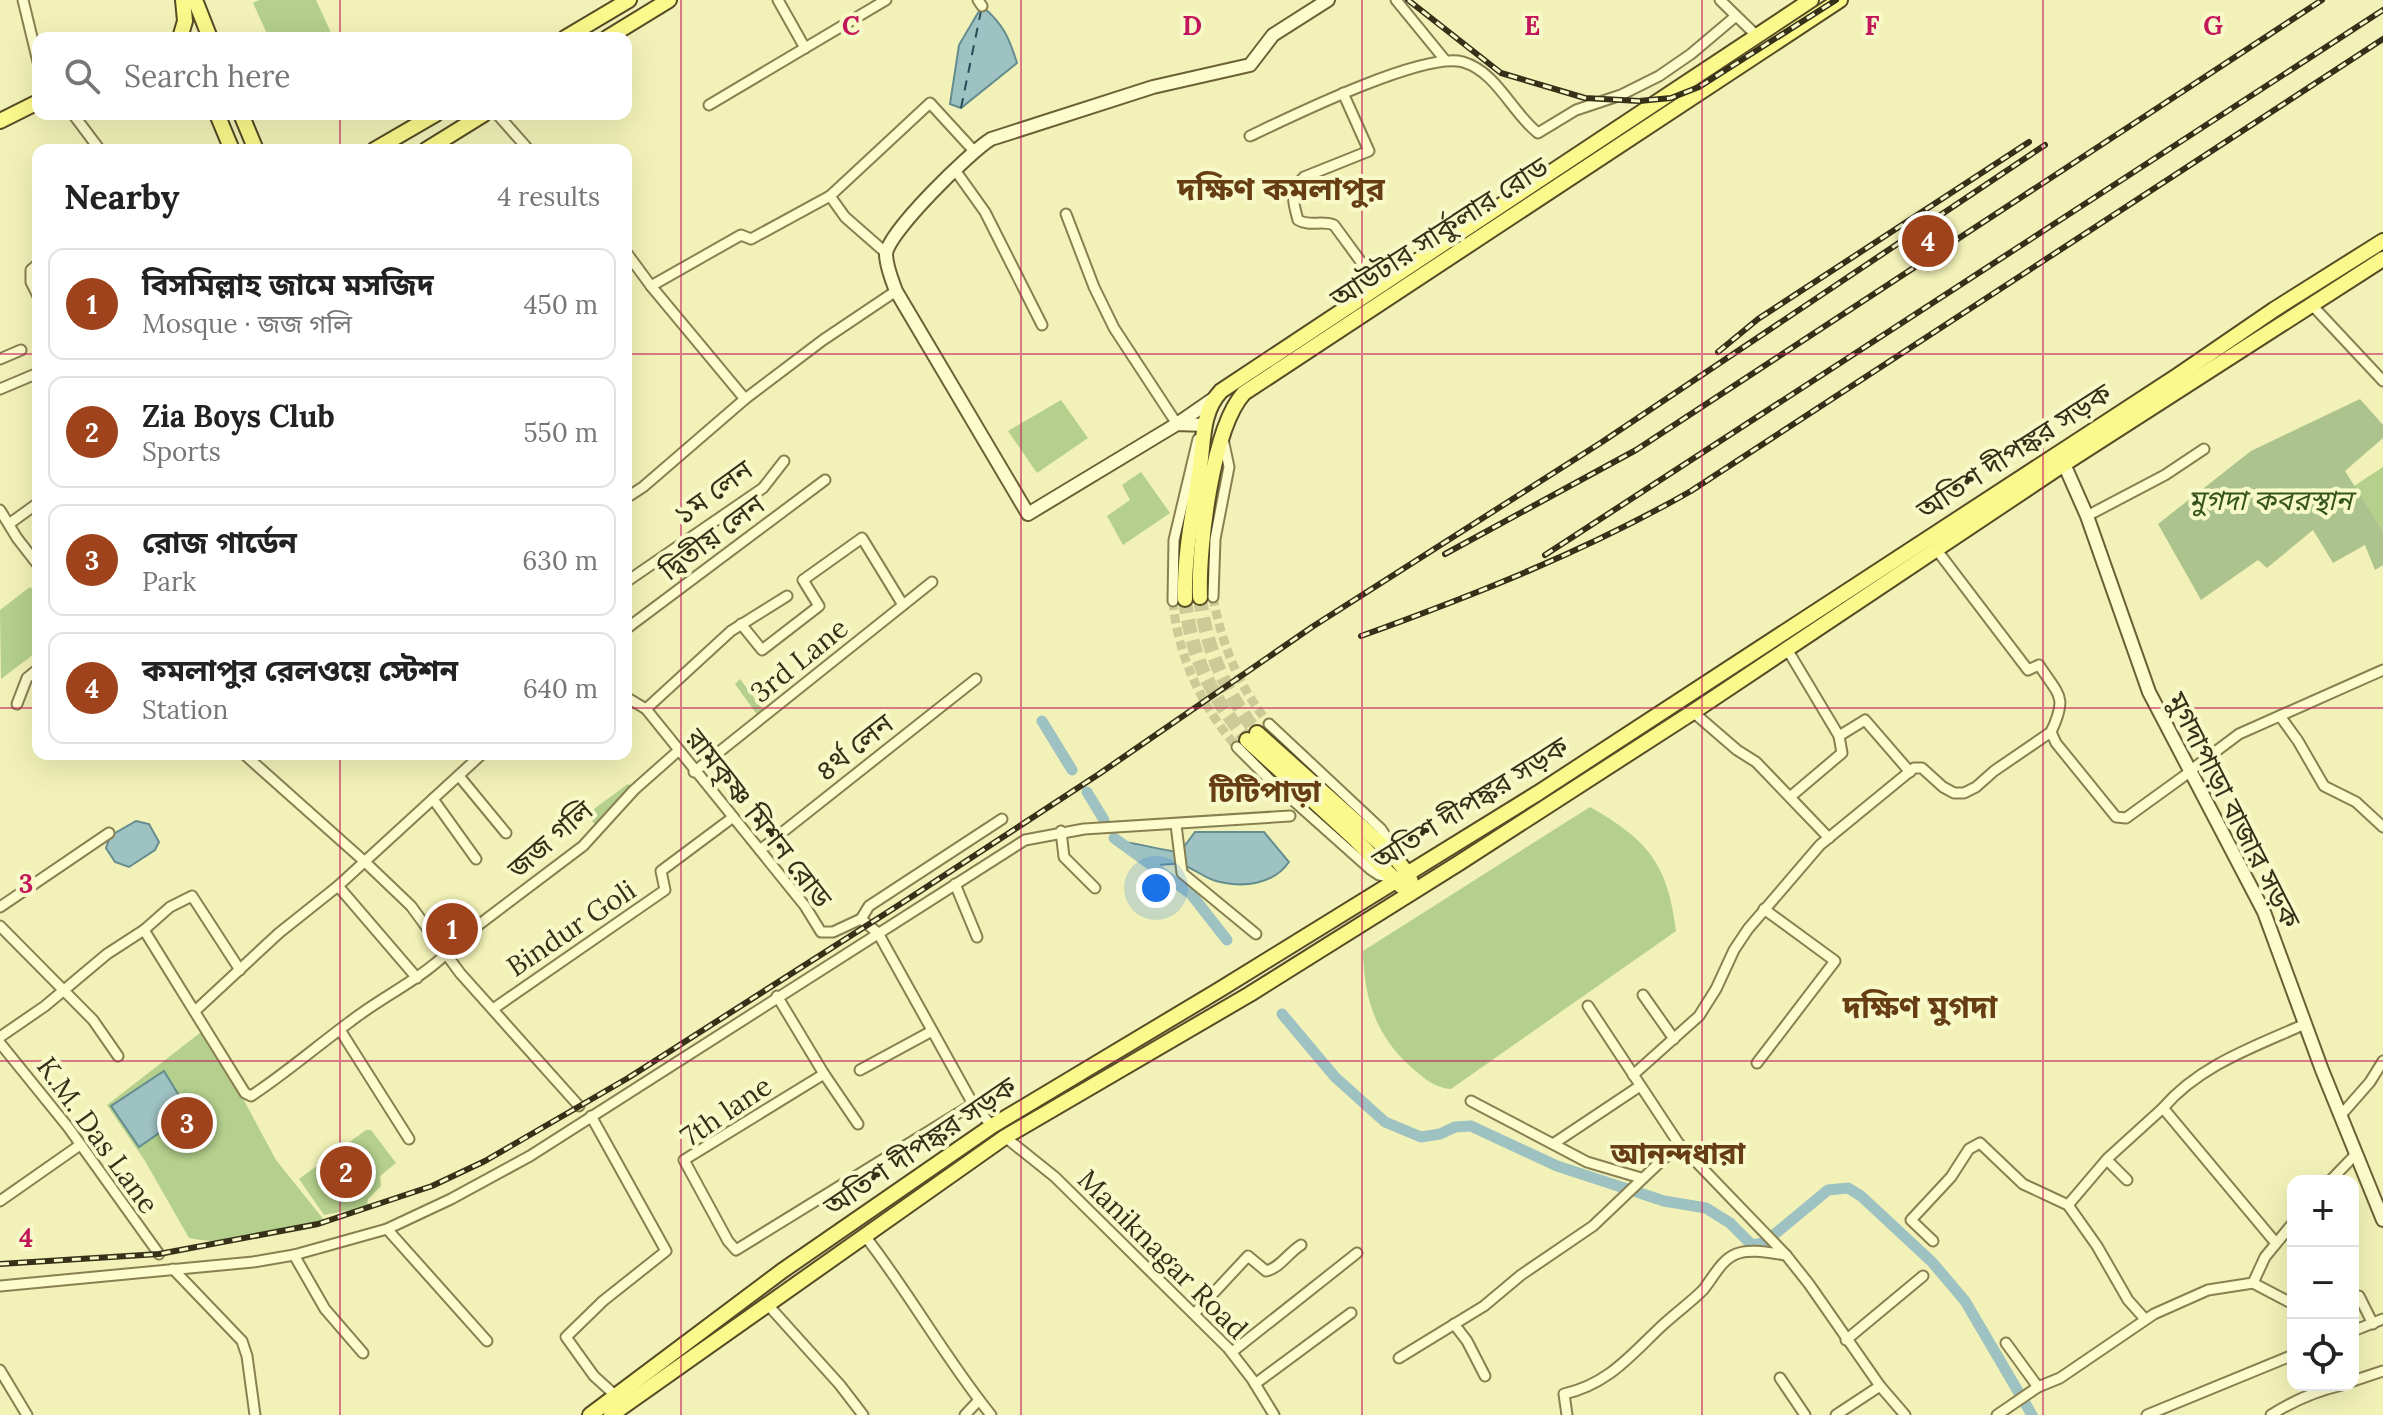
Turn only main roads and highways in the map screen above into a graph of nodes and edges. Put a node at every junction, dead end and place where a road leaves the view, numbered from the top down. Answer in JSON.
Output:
{"nodes":[{"id":1,"x":183,"y":0,"type":"edge"},
{"id":2,"x":195,"y":0,"type":"edge"},
{"id":3,"x":629,"y":0,"type":"edge"},
{"id":4,"x":669,"y":0,"type":"edge"},
{"id":5,"x":1811,"y":0,"type":"edge"},
{"id":6,"x":1840,"y":0,"type":"edge"},
{"id":7,"x":182,"y":32,"type":"edge"},
{"id":8,"x":208,"y":32,"type":"edge"},
{"id":9,"x":575,"y":32,"type":"edge"},
{"id":10,"x":617,"y":32,"type":"edge"},
{"id":11,"x":32,"y":105,"type":"edge"},
{"id":12,"x":220,"y":120,"type":"edge"},
{"id":13,"x":244,"y":120,"type":"edge"},
{"id":14,"x":426,"y":120,"type":"edge"},
{"id":15,"x":474,"y":120,"type":"edge"},
{"id":16,"x":0,"y":121,"type":"edge"},
{"id":17,"x":230,"y":144,"type":"edge"},
{"id":18,"x":254,"y":144,"type":"edge"},
{"id":19,"x":384,"y":144,"type":"edge"},
{"id":20,"x":436,"y":144,"type":"edge"},
{"id":21,"x":2383,"y":241,"type":"edge"},
{"id":22,"x":2383,"y":259,"type":"edge"},
{"id":23,"x":2307,"y":297,"type":"junction"},
{"id":24,"x":1205,"y":425,"type":"junction"},
{"id":25,"x":1222,"y":435,"type":"junction"},
{"id":26,"x":1760,"y":648,"type":"junction"},
{"id":27,"x":1768,"y":662,"type":"junction"},
{"id":28,"x":1253,"y":736,"type":"tunnel mouth"},
{"id":29,"x":1450,"y":848,"type":"junction"},
{"id":30,"x":1459,"y":863,"type":"junction"},
{"id":31,"x":1399,"y":875,"type":"junction"},
{"id":32,"x":1412,"y":892,"type":"junction"},
{"id":33,"x":992,"y":1126,"type":"junction"},
{"id":34,"x":1005,"y":1137,"type":"junction"},
{"id":35,"x":590,"y":1415,"type":"edge"},
{"id":36,"x":611,"y":1415,"type":"edge"}],
"edges":[{"from":1,"to":7,"type":"main road"},
{"from":2,"to":8,"type":"main road"},
{"from":3,"to":9,"type":"main road"},
{"from":4,"to":10,"type":"main road"},
{"from":5,"to":24,"type":"main road","name":"আউটার সার্কুলার রোড"},
{"from":6,"to":25,"type":"main road","name":"আউটার সার্কুলার রোড"},
{"from":11,"to":16,"type":"main road"},
{"from":12,"to":17,"type":"main road"},
{"from":13,"to":18,"type":"main road"},
{"from":14,"to":19,"type":"main road"},
{"from":15,"to":20,"type":"main road"},
{"from":21,"to":23,"type":"main road","name":"অতিশ দীপঙ্কর সড়ক"},
{"from":22,"to":23,"type":"main road","name":"অতিশ দীপঙ্কর সড়ক"},
{"from":23,"to":26,"type":"main road","name":"অতিশ দীপঙ্কর সড়ক"},
{"from":23,"to":27,"type":"main road","name":"অতিশ দীপঙ্কর সড়ক"},
{"from":24,"to":25,"type":"main road"},
{"from":24,"to":25,"type":"main road","name":"আউটার সার্কুলার রোড"},
{"from":26,"to":27,"type":"main road"},
{"from":26,"to":29,"type":"main road","name":"অতিশ দীপঙ্কর সড়ক"},
{"from":27,"to":30,"type":"main road","name":"অতিশ দীপঙ্কর সড়ক"},
{"from":28,"to":31,"type":"main road"},
{"from":29,"to":30,"type":"main road"},
{"from":29,"to":31,"type":"main road","name":"অতিশ দীপঙ্কর সড়ক"},
{"from":30,"to":32,"type":"main road","name":"অতিশ দীপঙ্কর সড়ক"},
{"from":31,"to":32,"type":"main road"},
{"from":31,"to":33,"type":"main road","name":"অতিশ দীপঙ্কর সড়ক"},
{"from":32,"to":34,"type":"main road","name":"অতিশ দীপঙ্কর সড়ক"},
{"from":33,"to":34,"type":"main road"},
{"from":33,"to":35,"type":"main road","name":"অতিশ দীপঙ্কর সড়ক"},
{"from":34,"to":36,"type":"main road","name":"অতিশ দীপঙ্কর সড়ক"}]}
